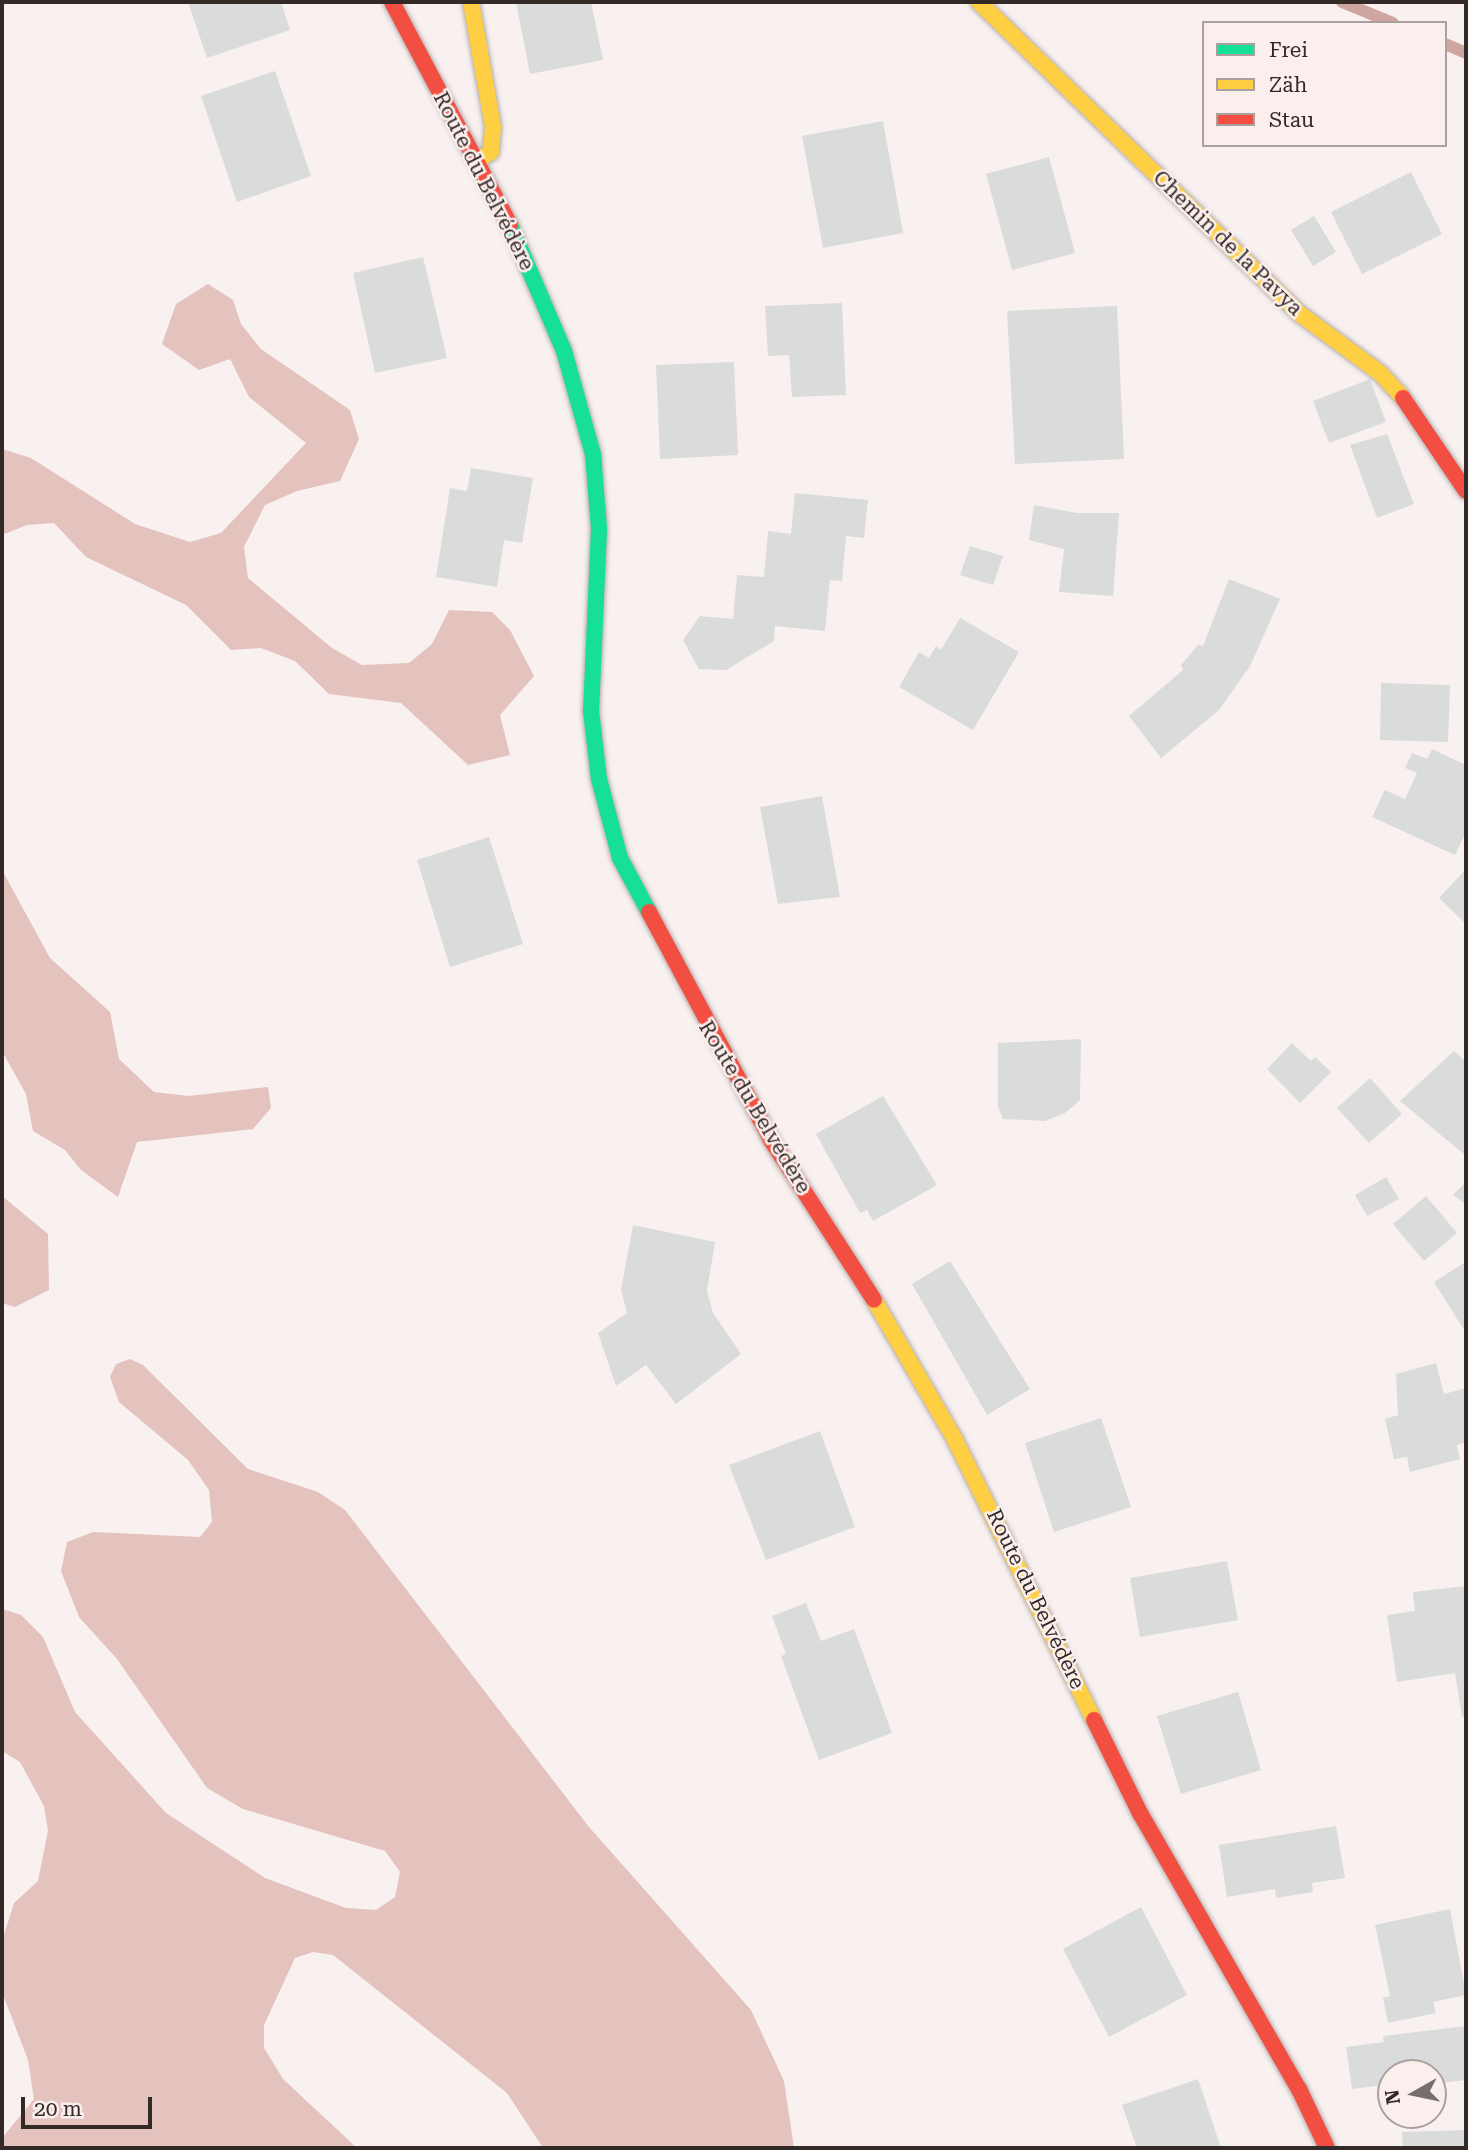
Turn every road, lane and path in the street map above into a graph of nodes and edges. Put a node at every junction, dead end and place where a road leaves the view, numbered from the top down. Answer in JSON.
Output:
{"nodes":[{"id":1,"x":392,"y":2,"type":"edge"},
{"id":2,"x":471,"y":2,"type":"edge"},
{"id":3,"x":979,"y":2,"type":"edge"},
{"id":4,"x":476,"y":161,"type":"junction"},
{"id":5,"x":1466,"y":491,"type":"edge"},
{"id":6,"x":1326,"y":2148,"type":"edge"}],
"edges":[{"from":1,"to":4,"type":"street","name":"Route du Belvédère"},
{"from":2,"to":4,"type":"street"},
{"from":3,"to":5,"type":"street","name":"Chemin de la Pavya"},
{"from":4,"to":6,"type":"street","name":"Route du Belvédère"}]}
